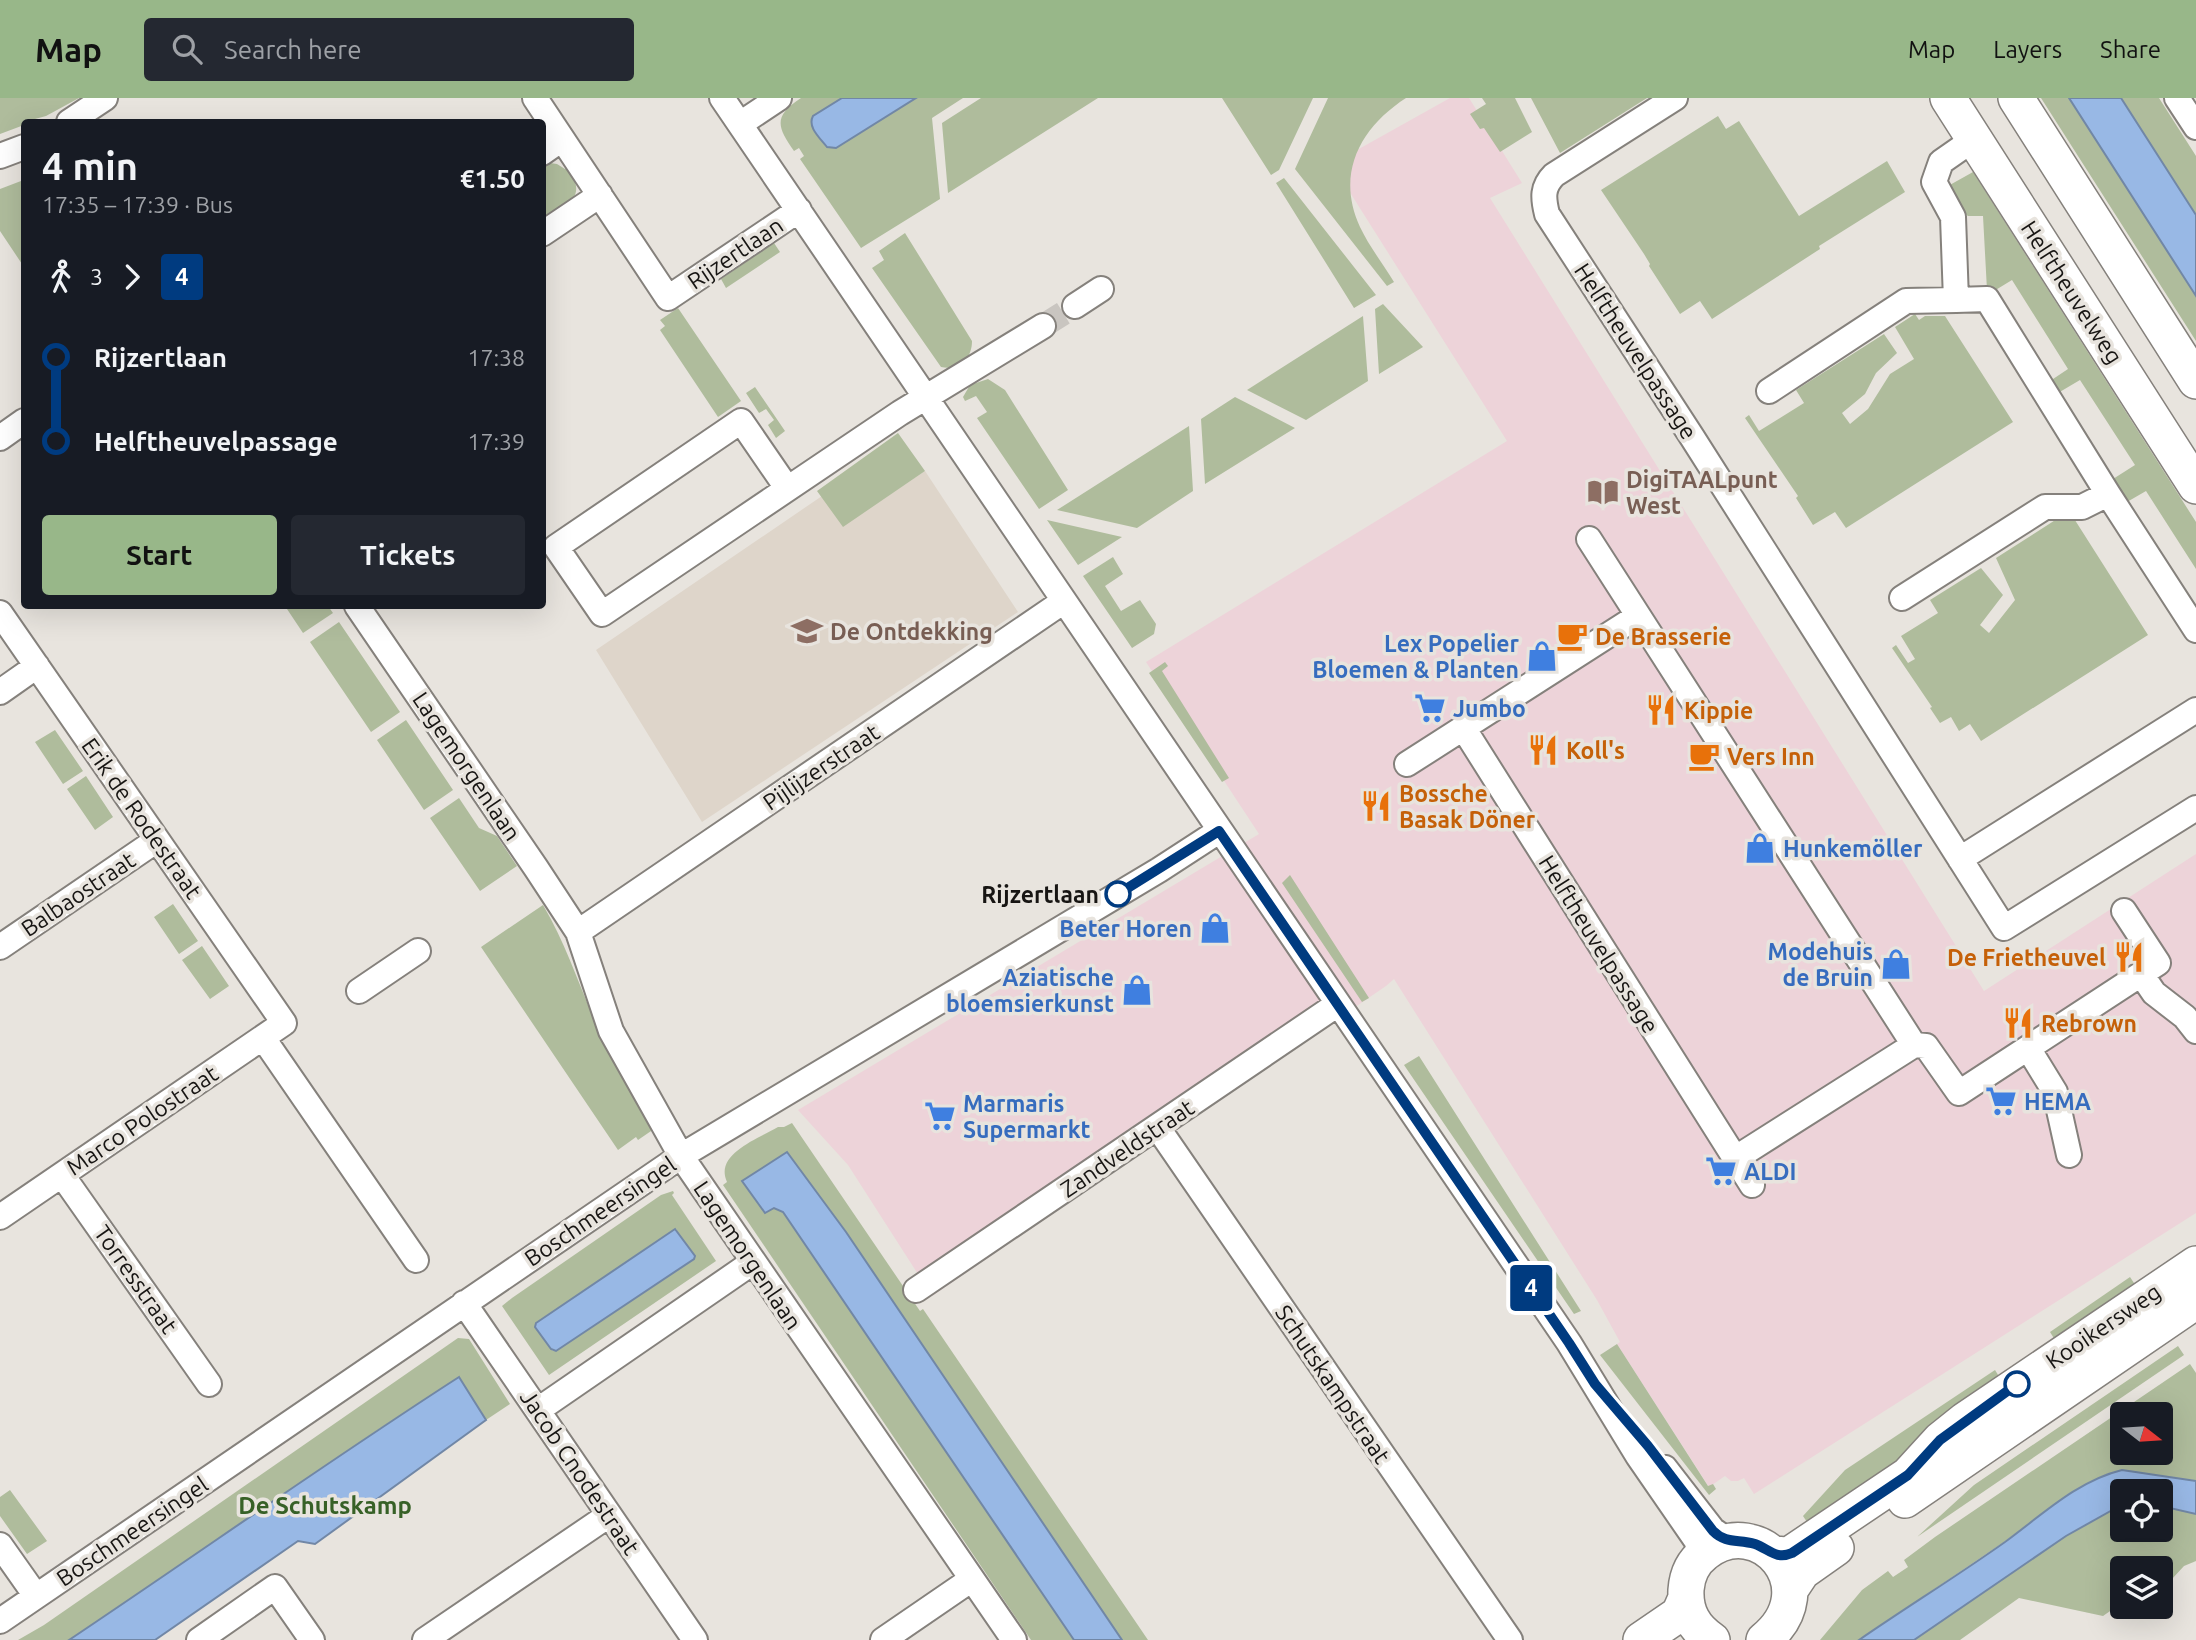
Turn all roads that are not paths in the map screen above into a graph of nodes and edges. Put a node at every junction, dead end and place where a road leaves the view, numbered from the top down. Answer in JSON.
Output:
{"nodes":[{"id":1,"x":105,"y":98,"type":"edge"},
{"id":2,"x":535,"y":98,"type":"edge"},
{"id":3,"x":722,"y":98,"type":"edge"},
{"id":4,"x":779,"y":98,"type":"edge"},
{"id":5,"x":1675,"y":98,"type":"edge"},
{"id":6,"x":1948,"y":98,"type":"edge"},
{"id":7,"x":2016,"y":98,"type":"edge"},
{"id":8,"x":2177,"y":98,"type":"edge"},
{"id":9,"x":74,"y":119,"type":"edge"},
{"id":10,"x":542,"y":119,"type":"edge"},
{"id":11,"x":740,"y":124,"type":"junction"},
{"id":12,"x":2196,"y":127,"type":"edge"},
{"id":13,"x":546,"y":129,"type":"edge"},
{"id":14,"x":1974,"y":139,"type":"junction"},
{"id":15,"x":552,"y":146,"type":"edge"},
{"id":16,"x":21,"y":148,"type":"edge"},
{"id":17,"x":0,"y":156,"type":"edge"},
{"id":18,"x":600,"y":195,"type":"junction"},
{"id":19,"x":799,"y":210,"type":"junction"},
{"id":20,"x":546,"y":231,"type":"edge"},
{"id":21,"x":1101,"y":289,"type":"dead end"},
{"id":22,"x":1956,"y":300,"type":"junction"},
{"id":23,"x":1075,"y":306,"type":"tunnel mouth"},
{"id":24,"x":1043,"y":326,"type":"tunnel mouth"},
{"id":25,"x":2196,"y":381,"type":"edge"},
{"id":26,"x":1769,"y":391,"type":"dead end"},
{"id":27,"x":927,"y":398,"type":"junction"},
{"id":28,"x":21,"y":423,"type":"edge"},
{"id":29,"x":0,"y":438,"type":"edge"},
{"id":30,"x":2196,"y":486,"type":"edge"},
{"id":31,"x":787,"y":488,"type":"junction"},
{"id":32,"x":2108,"y":494,"type":"junction"},
{"id":33,"x":1589,"y":539,"type":"dead end"},
{"id":34,"x":1902,"y":598,"type":"dead end"},
{"id":35,"x":1064,"y":601,"type":"junction"},
{"id":36,"x":359,"y":609,"type":"edge"},
{"id":37,"x":0,"y":614,"type":"edge"},
{"id":38,"x":1637,"y":616,"type":"junction"},
{"id":39,"x":2196,"y":630,"type":"edge"},
{"id":40,"x":37,"y":666,"type":"junction"},
{"id":41,"x":0,"y":692,"type":"edge"},
{"id":42,"x":2196,"y":710,"type":"edge"},
{"id":43,"x":1464,"y":729,"type":"junction"},
{"id":44,"x":1407,"y":764,"type":"dead end"},
{"id":45,"x":2196,"y":808,"type":"edge"},
{"id":46,"x":1219,"y":831,"type":"junction"},
{"id":47,"x":157,"y":840,"type":"junction"},
{"id":48,"x":1960,"y":859,"type":"junction"},
{"id":49,"x":2124,"y":911,"type":"dead end"},
{"id":50,"x":578,"y":932,"type":"junction"},
{"id":51,"x":0,"y":947,"type":"edge"},
{"id":52,"x":418,"y":951,"type":"dead end"},
{"id":53,"x":2141,"y":974,"type":"junction"},
{"id":54,"x":359,"y":991,"type":"dead end"},
{"id":55,"x":1338,"y":1004,"type":"junction"},
{"id":56,"x":284,"y":1023,"type":"joint"},
{"id":57,"x":2196,"y":1031,"type":"edge"},
{"id":58,"x":262,"y":1038,"type":"junction"},
{"id":59,"x":1914,"y":1045,"type":"junction"},
{"id":60,"x":2028,"y":1048,"type":"junction"},
{"id":61,"x":1158,"y":1128,"type":"junction"},
{"id":62,"x":2069,"y":1155,"type":"dead end"},
{"id":63,"x":681,"y":1156,"type":"junction"},
{"id":64,"x":1735,"y":1158,"type":"junction"},
{"id":65,"x":62,"y":1175,"type":"junction"},
{"id":66,"x":1752,"y":1185,"type":"dead end"},
{"id":67,"x":0,"y":1217,"type":"edge"},
{"id":68,"x":416,"y":1261,"type":"dead end"},
{"id":69,"x":753,"y":1262,"type":"junction"},
{"id":70,"x":2196,"y":1264,"type":"edge"},
{"id":71,"x":916,"y":1290,"type":"dead end"},
{"id":72,"x":2196,"y":1301,"type":"edge"},
{"id":73,"x":464,"y":1303,"type":"junction"},
{"id":74,"x":209,"y":1384,"type":"dead end"},
{"id":75,"x":1595,"y":1384,"type":"junction"},
{"id":76,"x":538,"y":1410,"type":"junction"},
{"id":77,"x":610,"y":1515,"type":"junction"},
{"id":78,"x":1730,"y":1542,"type":"junction"},
{"id":79,"x":0,"y":1545,"type":"edge"},
{"id":80,"x":1773,"y":1555,"type":"junction"},
{"id":81,"x":1699,"y":1558,"type":"junction"},
{"id":82,"x":972,"y":1579,"type":"junction"},
{"id":83,"x":1790,"y":1590,"type":"junction"},
{"id":84,"x":36,"y":1597,"type":"junction"},
{"id":85,"x":1686,"y":1598,"type":"junction"},
{"id":86,"x":0,"y":1621,"type":"edge"},
{"id":87,"x":1697,"y":1638,"type":"edge"},
{"id":88,"x":198,"y":1640,"type":"edge"},
{"id":89,"x":312,"y":1640,"type":"edge"},
{"id":90,"x":425,"y":1640,"type":"edge"},
{"id":91,"x":695,"y":1640,"type":"edge"},
{"id":92,"x":883,"y":1640,"type":"edge"},
{"id":93,"x":1014,"y":1640,"type":"edge"},
{"id":94,"x":1510,"y":1640,"type":"edge"},
{"id":95,"x":1642,"y":1640,"type":"edge"},
{"id":96,"x":1764,"y":1640,"type":"edge"}],
"edges":[{"from":1,"to":9,"type":"street"},
{"from":2,"to":10,"type":"street","name":"Rijzertlaan"},
{"from":3,"to":11,"type":"street","name":"Rijzertlaan"},
{"from":4,"to":11,"type":"street"},
{"from":5,"to":48,"type":"street","name":"Helftheuvelpassage"},
{"from":6,"to":14,"type":"street","name":"Helftheuvelweg"},
{"from":7,"to":25,"type":"street"},
{"from":8,"to":12,"type":"street"},
{"from":11,"to":19,"type":"street","name":"Rijzertlaan"},
{"from":13,"to":15,"type":"street","name":"Rijzertlaan"},
{"from":14,"to":22,"type":"street"},
{"from":14,"to":30,"type":"street","name":"Helftheuvelweg"},
{"from":15,"to":18,"type":"street","name":"Rijzertlaan"},
{"from":16,"to":17,"type":"street"},
{"from":18,"to":19,"type":"street","name":"Rijzertlaan"},
{"from":18,"to":20,"type":"street"},
{"from":19,"to":27,"type":"street","name":"Rijzertlaan"},
{"from":21,"to":23,"type":"street"},
{"from":22,"to":26,"type":"street"},
{"from":22,"to":32,"type":"street"},
{"from":24,"to":27,"type":"street"},
{"from":27,"to":31,"type":"street"},
{"from":27,"to":35,"type":"street","name":"Rijzertlaan"},
{"from":28,"to":29,"type":"street"},
{"from":31,"to":31,"type":"street"},
{"from":32,"to":34,"type":"street"},
{"from":32,"to":39,"type":"street"},
{"from":33,"to":38,"type":"street"},
{"from":35,"to":46,"type":"street","name":"Rijzertlaan"},
{"from":35,"to":50,"type":"street","name":"Pijlijzerstraat"},
{"from":36,"to":50,"type":"street","name":"Lagemorgenlaan"},
{"from":37,"to":40,"type":"street","name":"Erik de Rodestraat"},
{"from":38,"to":43,"type":"street"},
{"from":38,"to":59,"type":"street"},
{"from":40,"to":41,"type":"street"},
{"from":40,"to":47,"type":"street","name":"Erik de Rodestraat"},
{"from":42,"to":48,"type":"street"},
{"from":43,"to":44,"type":"street"},
{"from":43,"to":64,"type":"street","name":"Helftheuvelpassage"},
{"from":45,"to":48,"type":"street","name":"Helftheuvelpassage"},
{"from":46,"to":55,"type":"street","name":"Rijzertlaan"},
{"from":46,"to":63,"type":"street","name":"Boschmeersingel"},
{"from":47,"to":51,"type":"street","name":"Balbaostraat"},
{"from":47,"to":56,"type":"street","name":"Erik de Rodestraat"},
{"from":49,"to":53,"type":"street"},
{"from":50,"to":63,"type":"street","name":"Lagemorgenlaan"},
{"from":52,"to":54,"type":"street"},
{"from":53,"to":57,"type":"street"},
{"from":53,"to":60,"type":"street"},
{"from":55,"to":61,"type":"street","name":"Zandveldstraat"},
{"from":55,"to":75,"type":"street","name":"Rijzertlaan"},
{"from":56,"to":58,"type":"street","name":"Marco Polostraat"},
{"from":58,"to":65,"type":"street","name":"Marco Polostraat"},
{"from":58,"to":68,"type":"street"},
{"from":59,"to":60,"type":"street"},
{"from":59,"to":64,"type":"street"},
{"from":60,"to":62,"type":"street"},
{"from":61,"to":71,"type":"street","name":"Zandveldstraat"},
{"from":61,"to":94,"type":"street","name":"Schutskampstraat"},
{"from":63,"to":69,"type":"street","name":"Lagemorgenlaan"},
{"from":63,"to":73,"type":"street","name":"Boschmeersingel"},
{"from":64,"to":66,"type":"street","name":"Helftheuvelpassage"},
{"from":65,"to":67,"type":"street","name":"Marco Polostraat"},
{"from":65,"to":74,"type":"street","name":"Torresstraat"},
{"from":69,"to":76,"type":"street"},
{"from":69,"to":82,"type":"street","name":"Lagemorgenlaan"},
{"from":70,"to":80,"type":"street","name":"Kooikersweg"},
{"from":72,"to":83,"type":"street","name":"Kooikersweg"},
{"from":73,"to":76,"type":"street","name":"Jacob Cnodestraat"},
{"from":73,"to":84,"type":"street","name":"Boschmeersingel"},
{"from":75,"to":78,"type":"street","name":"Rijzertlaan"},
{"from":75,"to":81,"type":"street","name":"Rijzertlaan"},
{"from":76,"to":77,"type":"street","name":"Jacob Cnodestraat"},
{"from":77,"to":90,"type":"street"},
{"from":77,"to":91,"type":"street","name":"Jacob Cnodestraat"},
{"from":78,"to":80,"type":"street"},
{"from":78,"to":81,"type":"street"},
{"from":79,"to":84,"type":"street"},
{"from":80,"to":83,"type":"street"},
{"from":81,"to":85,"type":"street"},
{"from":82,"to":92,"type":"street"},
{"from":82,"to":93,"type":"street","name":"Lagemorgenlaan"},
{"from":83,"to":96,"type":"street"},
{"from":84,"to":86,"type":"street","name":"Boschmeersingel"},
{"from":85,"to":87,"type":"street"},
{"from":85,"to":95,"type":"street"},
{"from":88,"to":89,"type":"street"}]}
